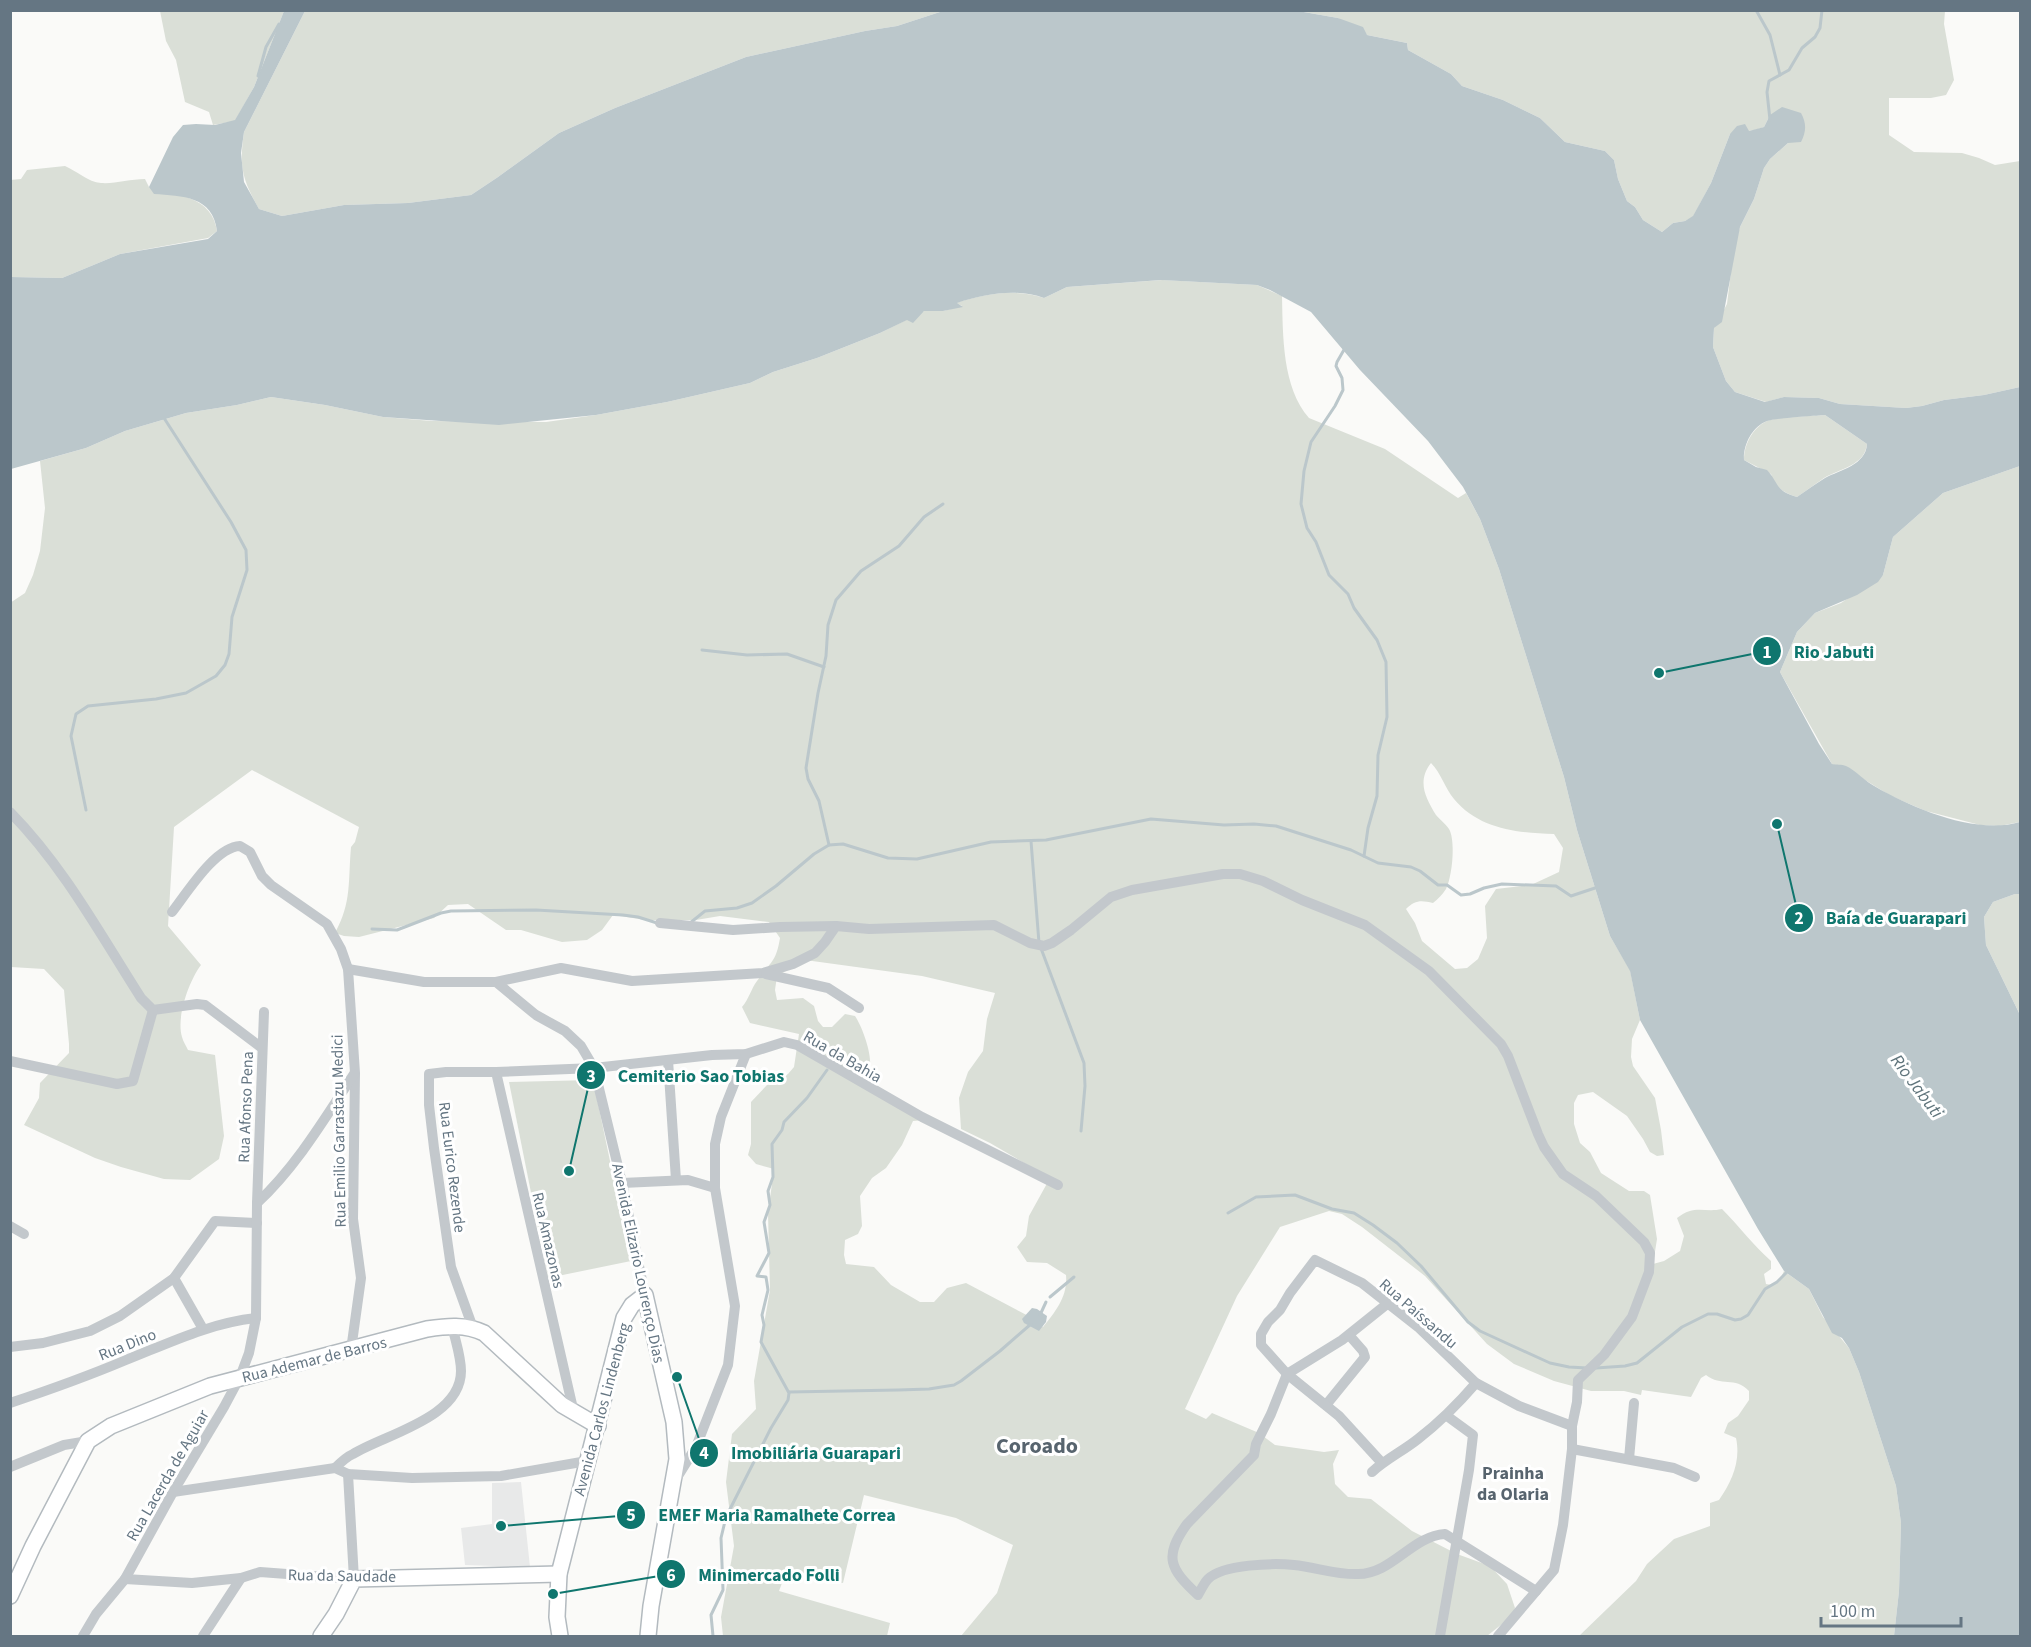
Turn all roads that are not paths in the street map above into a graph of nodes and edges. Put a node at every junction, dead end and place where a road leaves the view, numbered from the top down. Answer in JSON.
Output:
{"nodes":[{"id":1,"x":10,"y":812,"type":"edge"},
{"id":2,"x":172,"y":912,"type":"dead end"},
{"id":3,"x":660,"y":923,"type":"dead end"},
{"id":4,"x":836,"y":926,"type":"junction"},
{"id":5,"x":348,"y":969,"type":"junction"},
{"id":6,"x":763,"y":973,"type":"junction"},
{"id":7,"x":496,"y":982,"type":"junction"},
{"id":8,"x":859,"y":1008,"type":"dead end"},
{"id":9,"x":153,"y":1010,"type":"junction"},
{"id":10,"x":264,"y":1012,"type":"dead end"},
{"id":11,"x":262,"y":1048,"type":"junction"},
{"id":12,"x":746,"y":1054,"type":"junction"},
{"id":13,"x":668,"y":1060,"type":"junction"},
{"id":14,"x":10,"y":1061,"type":"edge"},
{"id":15,"x":594,"y":1068,"type":"junction"},
{"id":16,"x":496,"y":1072,"type":"junction"},
{"id":17,"x":355,"y":1073,"type":"junction"},
{"id":18,"x":675,"y":1180,"type":"junction"},
{"id":19,"x":622,"y":1183,"type":"junction"},
{"id":20,"x":1058,"y":1185,"type":"dead end"},
{"id":21,"x":715,"y":1188,"type":"junction"},
{"id":22,"x":257,"y":1203,"type":"junction"},
{"id":23,"x":257,"y":1223,"type":"junction"},
{"id":24,"x":10,"y":1226,"type":"edge"},
{"id":25,"x":24,"y":1233,"type":"dead end"},
{"id":26,"x":174,"y":1278,"type":"junction"},
{"id":27,"x":645,"y":1295,"type":"junction"},
{"id":28,"x":1388,"y":1304,"type":"junction"},
{"id":29,"x":256,"y":1318,"type":"junction"},
{"id":30,"x":452,"y":1325,"type":"junction"},
{"id":31,"x":473,"y":1328,"type":"junction"},
{"id":32,"x":203,"y":1329,"type":"junction"},
{"id":33,"x":1349,"y":1335,"type":"junction"},
{"id":34,"x":10,"y":1347,"type":"edge"},
{"id":35,"x":351,"y":1350,"type":"junction"},
{"id":36,"x":1287,"y":1374,"type":"junction"},
{"id":37,"x":240,"y":1377,"type":"junction"},
{"id":38,"x":1476,"y":1383,"type":"junction"},
{"id":39,"x":10,"y":1403,"type":"edge"},
{"id":40,"x":1634,"y":1403,"type":"dead end"},
{"id":41,"x":1326,"y":1405,"type":"junction"},
{"id":42,"x":574,"y":1413,"type":"junction"},
{"id":43,"x":1447,"y":1416,"type":"junction"},
{"id":44,"x":598,"y":1425,"type":"junction"},
{"id":45,"x":1572,"y":1426,"type":"junction"},
{"id":46,"x":88,"y":1441,"type":"junction"},
{"id":47,"x":1572,"y":1449,"type":"junction"},
{"id":48,"x":1629,"y":1459,"type":"junction"},
{"id":49,"x":587,"y":1461,"type":"junction"},
{"id":50,"x":1382,"y":1463,"type":"junction"},
{"id":51,"x":10,"y":1467,"type":"edge"},
{"id":52,"x":335,"y":1468,"type":"junction"},
{"id":53,"x":1372,"y":1472,"type":"dead end"},
{"id":54,"x":348,"y":1474,"type":"junction"},
{"id":55,"x":1695,"y":1477,"type":"dead end"},
{"id":56,"x":673,"y":1484,"type":"junction"},
{"id":57,"x":173,"y":1491,"type":"junction"},
{"id":58,"x":1456,"y":1543,"type":"junction"},
{"id":59,"x":559,"y":1574,"type":"junction"},
{"id":60,"x":241,"y":1578,"type":"junction"},
{"id":61,"x":354,"y":1579,"type":"junction"},
{"id":62,"x":125,"y":1580,"type":"junction"},
{"id":63,"x":1536,"y":1591,"type":"junction"},
{"id":64,"x":10,"y":1596,"type":"edge"},
{"id":65,"x":557,"y":1635,"type":"edge"},
{"id":66,"x":83,"y":1636,"type":"edge"},
{"id":67,"x":203,"y":1636,"type":"edge"},
{"id":68,"x":321,"y":1636,"type":"edge"},
{"id":69,"x":648,"y":1636,"type":"edge"},
{"id":70,"x":1440,"y":1636,"type":"edge"},
{"id":71,"x":1498,"y":1636,"type":"edge"}],
"edges":[{"from":1,"to":9,"type":"street"},
{"from":2,"to":5,"type":"street","name":"Rua Emilio Garrastazu Medici"},
{"from":3,"to":4,"type":"street"},
{"from":4,"to":6,"type":"street"},
{"from":4,"to":45,"type":"street"},
{"from":5,"to":7,"type":"street"},
{"from":5,"to":17,"type":"street","name":"Rua Emilio Garrastazu Medici"},
{"from":6,"to":7,"type":"street"},
{"from":6,"to":8,"type":"street"},
{"from":7,"to":15,"type":"street","name":"Avenida Elizario Lourenço Dias"},
{"from":9,"to":11,"type":"street"},
{"from":9,"to":14,"type":"street"},
{"from":10,"to":11,"type":"street","name":"Rua Afonso Pena"},
{"from":11,"to":22,"type":"street","name":"Rua Afonso Pena"},
{"from":12,"to":13,"type":"street","name":"Rua da Bahia"},
{"from":12,"to":20,"type":"street","name":"Rua da Bahia"},
{"from":12,"to":21,"type":"street"},
{"from":13,"to":15,"type":"street","name":"Rua da Bahia"},
{"from":13,"to":18,"type":"street"},
{"from":15,"to":16,"type":"street","name":"Rua da Bahia"},
{"from":15,"to":19,"type":"street","name":"Avenida Elizario Lourenço Dias"},
{"from":16,"to":31,"type":"street","name":"Rua Eurico Rezende"},
{"from":16,"to":42,"type":"street","name":"Rua Amazonas"},
{"from":17,"to":22,"type":"street"},
{"from":17,"to":35,"type":"street","name":"Rua Emilio Garrastazu Medici"},
{"from":18,"to":19,"type":"street"},
{"from":18,"to":21,"type":"street"},
{"from":19,"to":27,"type":"street","name":"Avenida Elizario Lourenço Dias"},
{"from":21,"to":56,"type":"street"},
{"from":22,"to":23,"type":"street","name":"Rua Afonso Pena"},
{"from":23,"to":26,"type":"street"},
{"from":23,"to":29,"type":"street","name":"Rua Afonso Pena"},
{"from":24,"to":25,"type":"street"},
{"from":26,"to":32,"type":"street"},
{"from":26,"to":34,"type":"street"},
{"from":27,"to":44,"type":"street","name":"Avenida Carlos Lindenberg"},
{"from":27,"to":56,"type":"street","name":"Avenida Elizario Lourenço Dias"},
{"from":28,"to":33,"type":"street"},
{"from":28,"to":36,"type":"street","name":"Rua Paíssandu"},
{"from":28,"to":38,"type":"street","name":"Rua Paíssandu"},
{"from":29,"to":32,"type":"street","name":"Rua Dino"},
{"from":29,"to":37,"type":"street","name":"Rua Lacerda de Aguiar"},
{"from":30,"to":31,"type":"street","name":"Rua Ademar de Barros"},
{"from":30,"to":35,"type":"street","name":"Rua Ademar de Barros"},
{"from":30,"to":52,"type":"street"},
{"from":31,"to":42,"type":"street","name":"Rua Ademar de Barros"},
{"from":32,"to":39,"type":"street","name":"Rua Dino"},
{"from":33,"to":36,"type":"street"},
{"from":33,"to":41,"type":"street"},
{"from":35,"to":37,"type":"street","name":"Rua Ademar de Barros"},
{"from":36,"to":41,"type":"street"},
{"from":36,"to":58,"type":"street"},
{"from":37,"to":46,"type":"street","name":"Rua Ademar de Barros"},
{"from":37,"to":57,"type":"street","name":"Rua Lacerda de Aguiar"},
{"from":38,"to":43,"type":"street"},
{"from":38,"to":45,"type":"street","name":"Rua Paíssandu"},
{"from":40,"to":48,"type":"street"},
{"from":41,"to":50,"type":"street"},
{"from":42,"to":44,"type":"street","name":"Rua Ademar de Barros"},
{"from":43,"to":50,"type":"street"},
{"from":43,"to":58,"type":"street"},
{"from":44,"to":49,"type":"street","name":"Avenida Carlos Lindenberg"},
{"from":45,"to":47,"type":"street"},
{"from":46,"to":51,"type":"street","name":"Rua Ademar de Barros"},
{"from":46,"to":64,"type":"street"},
{"from":47,"to":48,"type":"street"},
{"from":47,"to":63,"type":"street"},
{"from":48,"to":55,"type":"street"},
{"from":49,"to":54,"type":"street"},
{"from":49,"to":59,"type":"street","name":"Avenida Carlos Lindenberg"},
{"from":50,"to":53,"type":"street"},
{"from":52,"to":54,"type":"street"},
{"from":52,"to":57,"type":"street"},
{"from":54,"to":61,"type":"street"},
{"from":56,"to":69,"type":"street","name":"Avenida Elizario Lourenço Dias"},
{"from":57,"to":62,"type":"street","name":"Rua Lacerda de Aguiar"},
{"from":58,"to":63,"type":"street"},
{"from":58,"to":70,"type":"street"},
{"from":59,"to":61,"type":"street","name":"Rua da Saudade"},
{"from":59,"to":65,"type":"street","name":"Avenida Carlos Lindenberg"},
{"from":60,"to":61,"type":"street","name":"Rua da Saudade"},
{"from":60,"to":62,"type":"street","name":"Rua da Saudade"},
{"from":60,"to":67,"type":"street"},
{"from":61,"to":68,"type":"street"},
{"from":62,"to":66,"type":"street","name":"Rua Lacerda de Aguiar"},
{"from":63,"to":71,"type":"street"}]}
